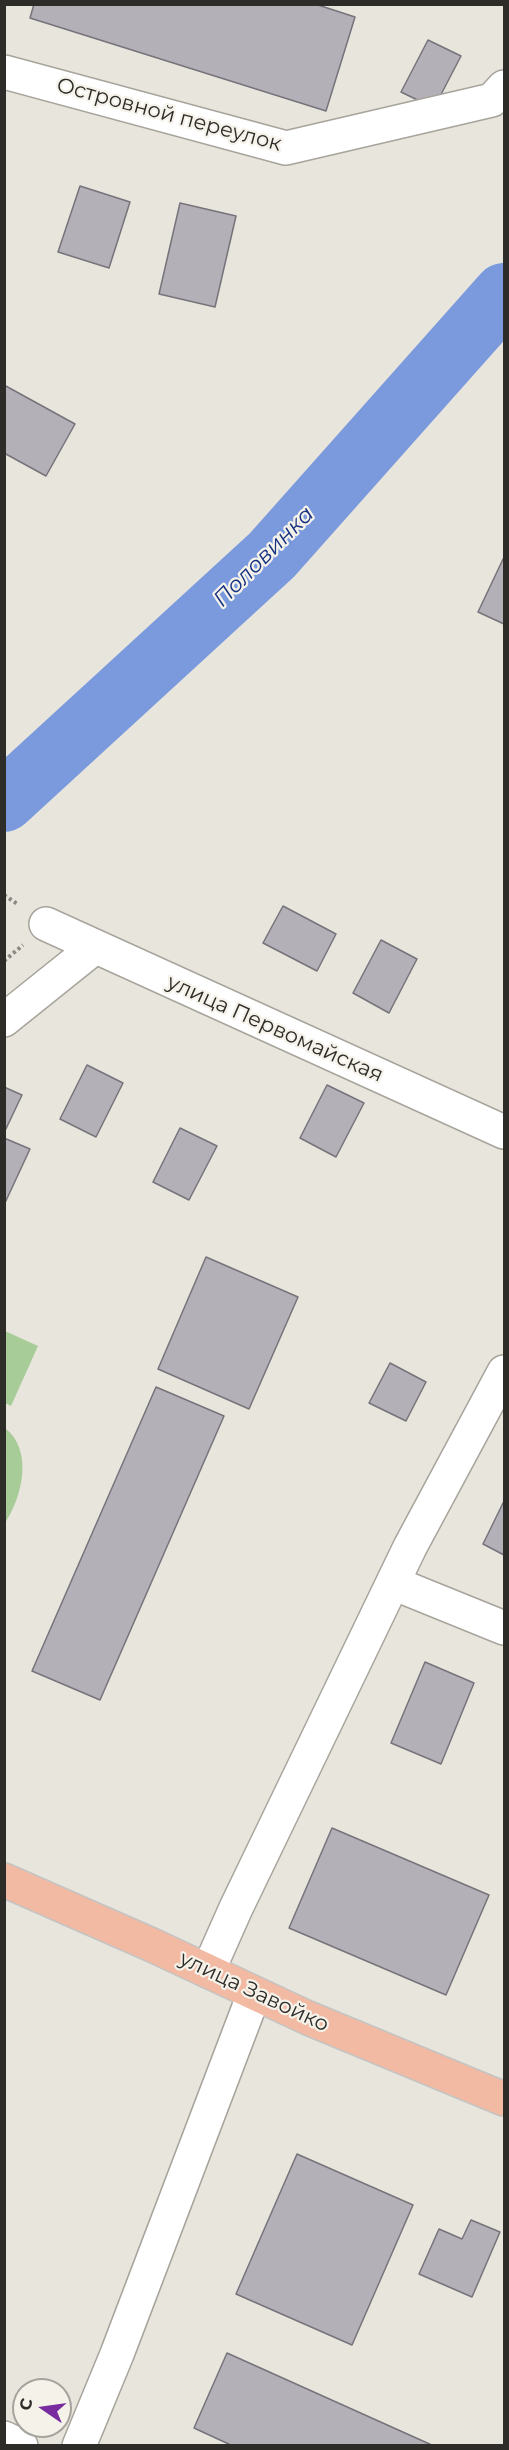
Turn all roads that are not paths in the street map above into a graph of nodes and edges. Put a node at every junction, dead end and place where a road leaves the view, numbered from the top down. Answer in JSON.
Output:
{"nodes":[{"id":1,"x":4,"y":72,"type":"edge"},
{"id":2,"x":504,"y":87,"type":"edge"},
{"id":3,"x":46,"y":924,"type":"dead end"},
{"id":4,"x":95,"y":947,"type":"junction"},
{"id":5,"x":4,"y":1020,"type":"edge"},
{"id":6,"x":504,"y":1132,"type":"edge"},
{"id":7,"x":504,"y":1372,"type":"edge"},
{"id":8,"x":393,"y":1582,"type":"junction"},
{"id":9,"x":504,"y":1628,"type":"edge"},
{"id":10,"x":4,"y":1880,"type":"edge"},
{"id":11,"x":208,"y":1971,"type":"junction"},
{"id":12,"x":254,"y":1994,"type":"junction"},
{"id":13,"x":504,"y":2099,"type":"edge"},
{"id":14,"x":4,"y":2438,"type":"edge"},
{"id":15,"x":21,"y":2445,"type":"edge"},
{"id":16,"x":79,"y":2445,"type":"edge"}],
"edges":[{"from":1,"to":2,"type":"street","name":"Островной переулок"},
{"from":3,"to":4,"type":"street","name":"улица Первомайская"},
{"from":4,"to":5,"type":"street"},
{"from":4,"to":6,"type":"street","name":"улица Первомайская"},
{"from":7,"to":8,"type":"street"},
{"from":8,"to":9,"type":"street"},
{"from":8,"to":11,"type":"street"},
{"from":10,"to":11,"type":"main road","name":"улица Завойко"},
{"from":11,"to":12,"type":"main road","name":"улица Завойко"},
{"from":12,"to":13,"type":"main road","name":"улица Завойко"},
{"from":12,"to":16,"type":"street"},
{"from":14,"to":15,"type":"street"}]}
